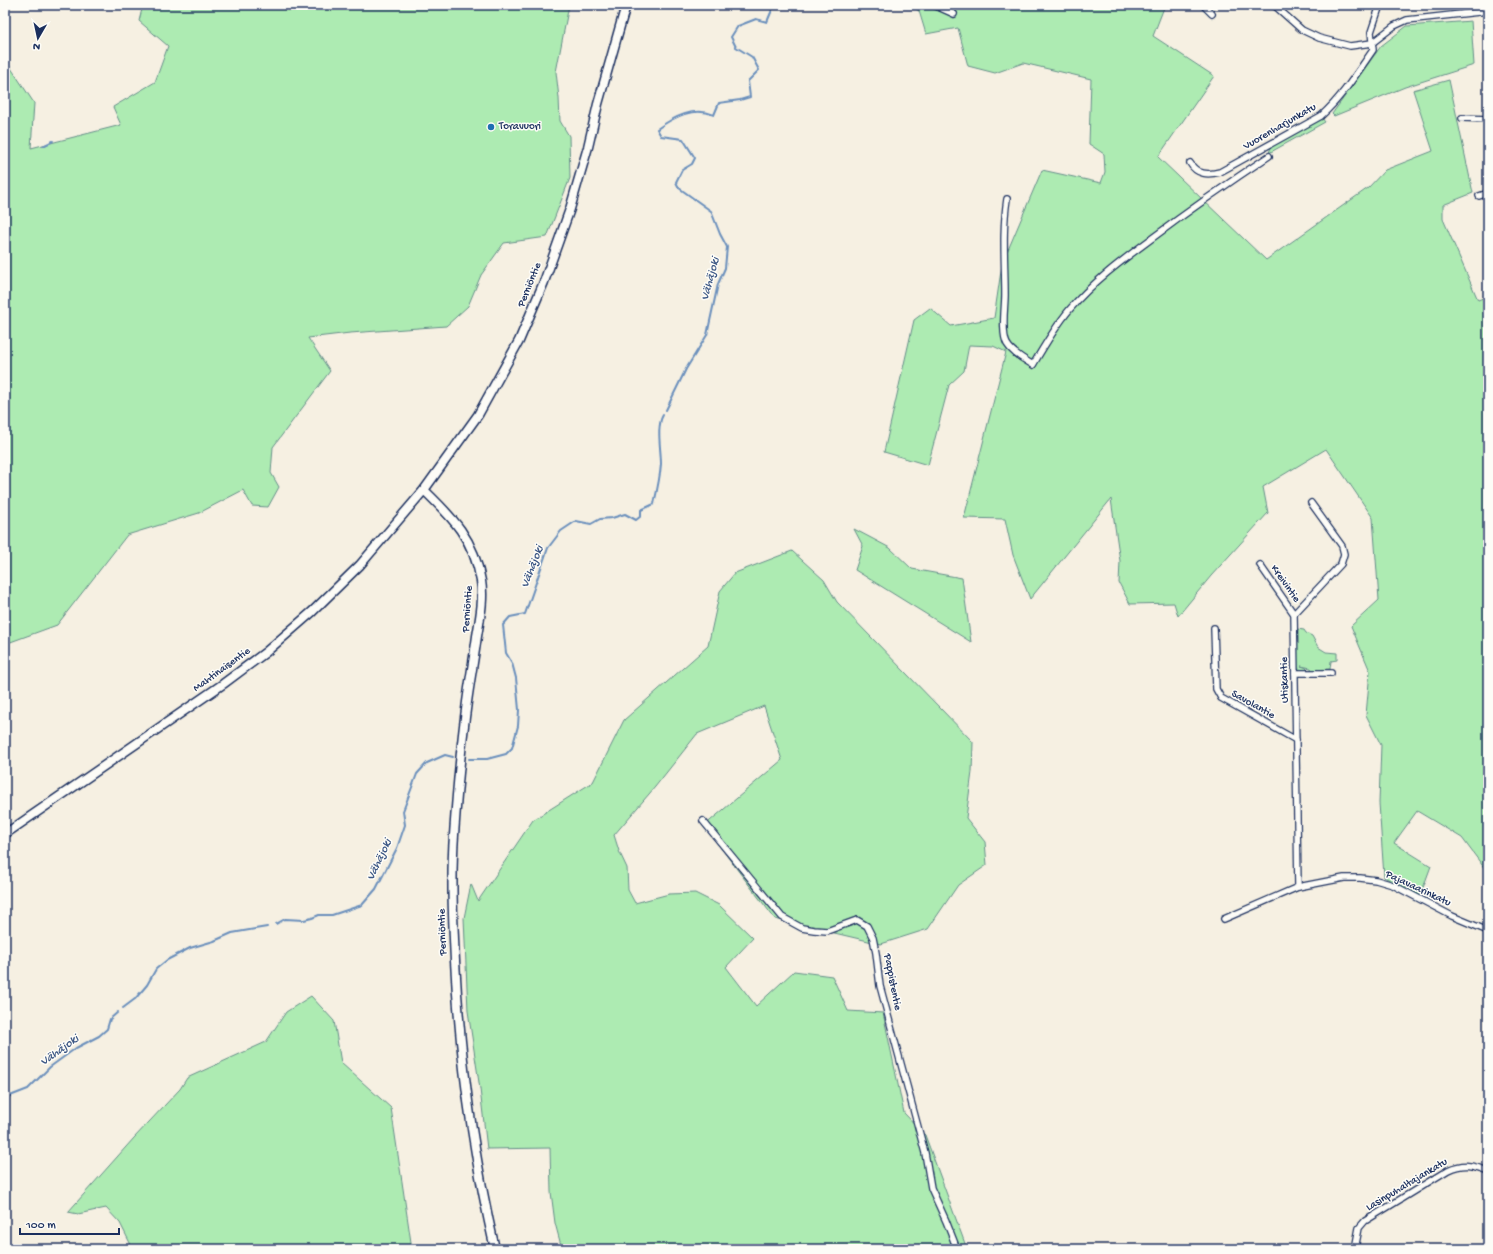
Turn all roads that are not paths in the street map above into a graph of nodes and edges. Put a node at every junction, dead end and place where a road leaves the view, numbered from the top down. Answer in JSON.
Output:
{"nodes":[{"id":1,"x":626,"y":5,"type":"edge"},
{"id":2,"x":934,"y":5,"type":"edge"},
{"id":3,"x":1203,"y":5,"type":"edge"},
{"id":4,"x":1274,"y":5,"type":"edge"},
{"id":5,"x":1380,"y":5,"type":"edge"},
{"id":6,"x":1488,"y":11,"type":"edge"},
{"id":7,"x":954,"y":14,"type":"dead end"},
{"id":8,"x":1212,"y":14,"type":"dead end"},
{"id":9,"x":1372,"y":43,"type":"junction"},
{"id":10,"x":1462,"y":118,"type":"dead end"},
{"id":11,"x":1488,"y":119,"type":"edge"},
{"id":12,"x":1269,"y":156,"type":"dead end"},
{"id":13,"x":1190,"y":163,"type":"dead end"},
{"id":14,"x":1488,"y":193,"type":"edge"},
{"id":15,"x":1479,"y":196,"type":"dead end"},
{"id":16,"x":1007,"y":199,"type":"dead end"},
{"id":17,"x":424,"y":490,"type":"junction"},
{"id":18,"x":1311,"y":503,"type":"dead end"},
{"id":19,"x":1260,"y":565,"type":"dead end"},
{"id":20,"x":1294,"y":614,"type":"junction"},
{"id":21,"x":1214,"y":628,"type":"dead end"},
{"id":22,"x":1295,"y":673,"type":"junction"},
{"id":23,"x":1331,"y":673,"type":"dead end"},
{"id":24,"x":1296,"y":740,"type":"junction"},
{"id":25,"x":703,"y":821,"type":"dead end"},
{"id":26,"x":5,"y":834,"type":"edge"},
{"id":27,"x":1298,"y":887,"type":"junction"},
{"id":28,"x":1224,"y":919,"type":"dead end"},
{"id":29,"x":1488,"y":931,"type":"edge"},
{"id":30,"x":1488,"y":1171,"type":"edge"},
{"id":31,"x":495,"y":1249,"type":"edge"},
{"id":32,"x":957,"y":1249,"type":"edge"},
{"id":33,"x":1355,"y":1249,"type":"edge"}],
"edges":[{"from":1,"to":17,"type":"main road","name":"Perniöntie"},
{"from":2,"to":7,"type":"street"},
{"from":3,"to":8,"type":"street"},
{"from":4,"to":9,"type":"street"},
{"from":5,"to":9,"type":"street","name":"Vuorenharjunkatu"},
{"from":6,"to":9,"type":"street"},
{"from":9,"to":13,"type":"street","name":"Vuorenharjunkatu"},
{"from":10,"to":11,"type":"street"},
{"from":12,"to":16,"type":"street"},
{"from":14,"to":15,"type":"street"},
{"from":17,"to":26,"type":"main road","name":"Mahtinaisentie"},
{"from":17,"to":31,"type":"main road","name":"Perniöntie"},
{"from":18,"to":20,"type":"street"},
{"from":19,"to":20,"type":"street","name":"Kreivintie"},
{"from":20,"to":22,"type":"street","name":"Utiskantie"},
{"from":21,"to":24,"type":"street","name":"Savolantie"},
{"from":22,"to":23,"type":"street"},
{"from":22,"to":24,"type":"street","name":"Utiskantie"},
{"from":24,"to":27,"type":"street","name":"Utiskantie"},
{"from":25,"to":32,"type":"street","name":"Pappistentie"},
{"from":27,"to":28,"type":"street","name":"Pajavaarinkatu"},
{"from":27,"to":29,"type":"street","name":"Pajavaarinkatu"},
{"from":30,"to":33,"type":"street","name":"Lasinpuhaltajankatu"}]}
